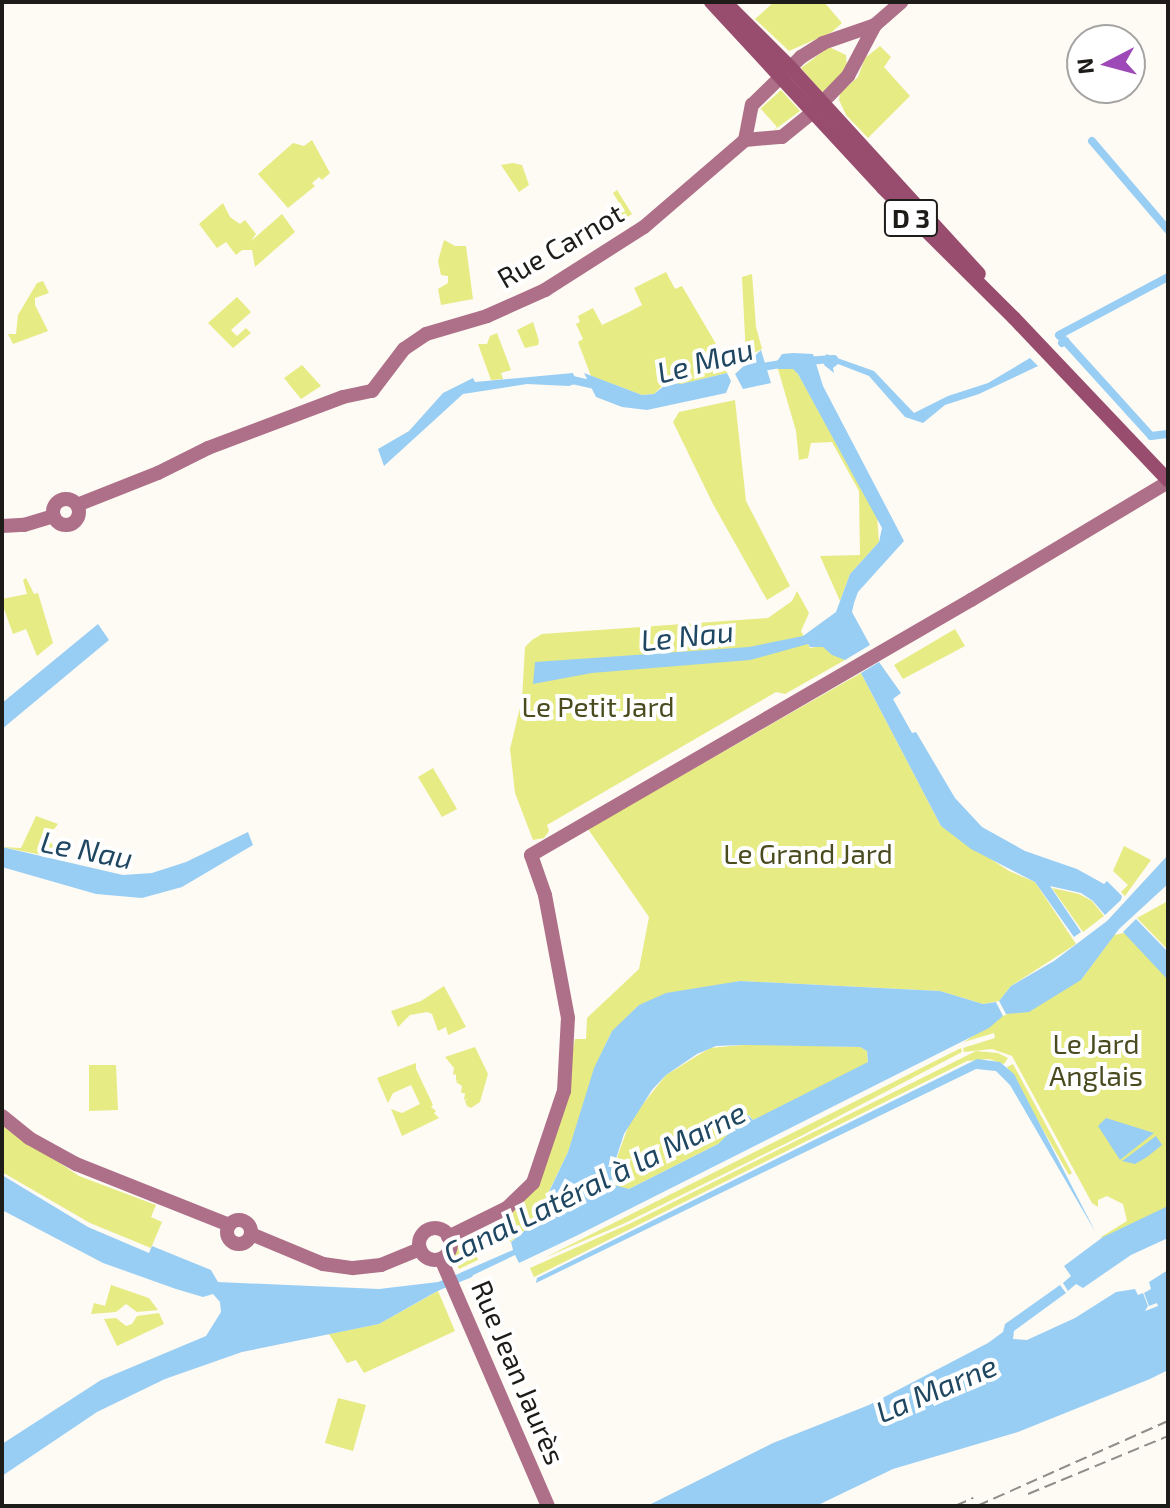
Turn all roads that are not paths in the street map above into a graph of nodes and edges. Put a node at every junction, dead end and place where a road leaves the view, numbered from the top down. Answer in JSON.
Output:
{"nodes":[{"id":1,"x":711,"y":2,"type":"edge"},
{"id":2,"x":725,"y":2,"type":"edge"},
{"id":3,"x":901,"y":2,"type":"edge"},
{"id":4,"x":875,"y":25,"type":"junction"},
{"id":5,"x":849,"y":35,"type":"junction"},
{"id":6,"x":861,"y":50,"type":"junction"},
{"id":7,"x":785,"y":72,"type":"junction"},
{"id":8,"x":818,"y":108,"type":"junction"},
{"id":9,"x":749,"y":114,"type":"junction"},
{"id":10,"x":745,"y":140,"type":"junction"},
{"id":11,"x":768,"y":140,"type":"junction"},
{"id":12,"x":1168,"y":481,"type":"edge"},
{"id":13,"x":2,"y":526,"type":"edge"},
{"id":14,"x":2,"y":1116,"type":"edge"},
{"id":15,"x":448,"y":1237,"type":"junction"},
{"id":16,"x":420,"y":1249,"type":"junction"},
{"id":17,"x":443,"y":1262,"type":"junction"},
{"id":18,"x":548,"y":1506,"type":"edge"}],
"edges":[{"from":1,"to":7,"type":"main road","number":"D 3"},
{"from":2,"to":7,"type":"main road","number":"D 3"},
{"from":3,"to":4,"type":"main road"},
{"from":4,"to":5,"type":"main road"},
{"from":4,"to":6,"type":"main road"},
{"from":5,"to":6,"type":"main road"},
{"from":5,"to":7,"type":"main road"},
{"from":6,"to":8,"type":"main road"},
{"from":7,"to":8,"type":"main road","number":"D 3"},
{"from":7,"to":9,"type":"main road"},
{"from":8,"to":11,"type":"main road"},
{"from":8,"to":12,"type":"main road","number":"D 3"},
{"from":9,"to":10,"type":"main road"},
{"from":9,"to":11,"type":"main road"},
{"from":10,"to":11,"type":"main road"},
{"from":10,"to":13,"type":"main road","name":"Rue Carnot"},
{"from":12,"to":15,"type":"main road"},
{"from":14,"to":16,"type":"main road"},
{"from":15,"to":16,"type":"main road"},
{"from":15,"to":17,"type":"main road"},
{"from":16,"to":17,"type":"main road"},
{"from":17,"to":18,"type":"main road","name":"Rue Jean Jaurès"}]}
